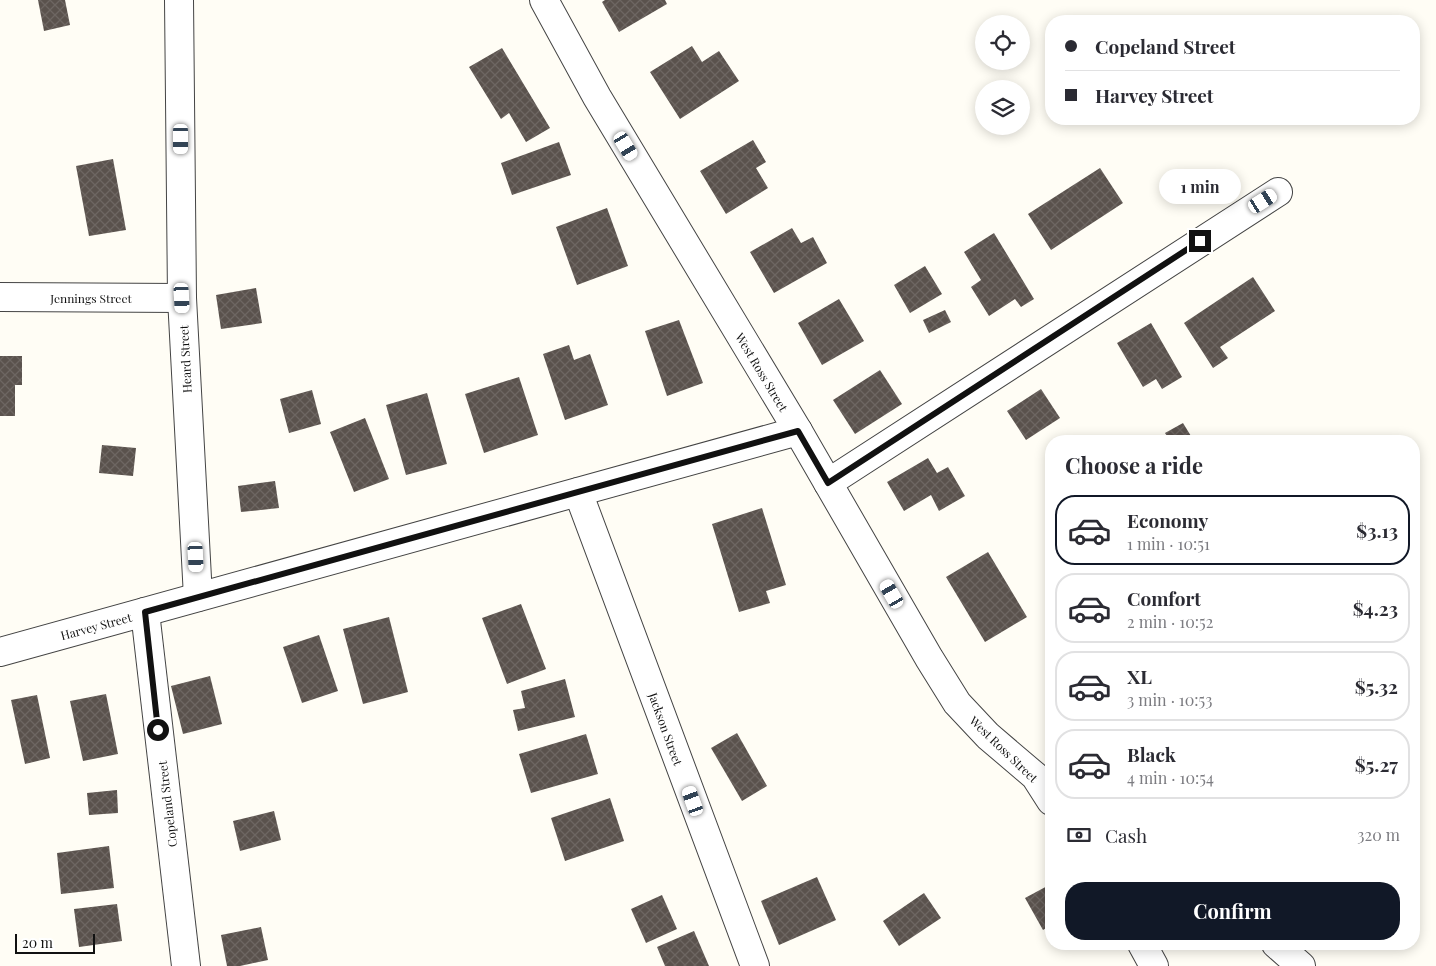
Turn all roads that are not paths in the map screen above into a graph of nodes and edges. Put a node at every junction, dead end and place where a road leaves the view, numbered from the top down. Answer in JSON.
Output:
{"nodes":[{"id":1,"x":179,"y":0,"type":"edge"},
{"id":2,"x":544,"y":0,"type":"edge"},
{"id":3,"x":1278,"y":192,"type":"dead end"},
{"id":4,"x":0,"y":297,"type":"edge"},
{"id":5,"x":182,"y":298,"type":"junction"},
{"id":6,"x":798,"y":431,"type":"junction"},
{"id":7,"x":828,"y":483,"type":"junction"},
{"id":8,"x":578,"y":492,"type":"junction"},
{"id":9,"x":198,"y":597,"type":"junction"},
{"id":10,"x":145,"y":612,"type":"junction"},
{"id":11,"x":0,"y":652,"type":"edge"},
{"id":12,"x":1045,"y":792,"type":"edge"},
{"id":13,"x":1145,"y":950,"type":"edge"},
{"id":14,"x":1283,"y":950,"type":"edge"},
{"id":15,"x":186,"y":966,"type":"edge"},
{"id":16,"x":754,"y":966,"type":"edge"},
{"id":17,"x":1154,"y":966,"type":"edge"},
{"id":18,"x":1301,"y":966,"type":"edge"}],
"edges":[{"from":1,"to":5,"type":"street","name":"Heard Street"},
{"from":2,"to":6,"type":"street","name":"West Ross Street"},
{"from":3,"to":7,"type":"street"},
{"from":4,"to":5,"type":"street","name":"Jennings Street"},
{"from":5,"to":9,"type":"street","name":"Heard Street"},
{"from":6,"to":7,"type":"street","name":"West Ross Street"},
{"from":6,"to":8,"type":"street","name":"Harvey Street"},
{"from":7,"to":12,"type":"street","name":"West Ross Street"},
{"from":8,"to":9,"type":"street","name":"Harvey Street"},
{"from":8,"to":16,"type":"street","name":"Jackson Street"},
{"from":9,"to":10,"type":"street","name":"Harvey Street"},
{"from":10,"to":11,"type":"street","name":"Harvey Street"},
{"from":10,"to":15,"type":"street","name":"Copeland Street"},
{"from":13,"to":17,"type":"street"},
{"from":14,"to":18,"type":"street"}]}
